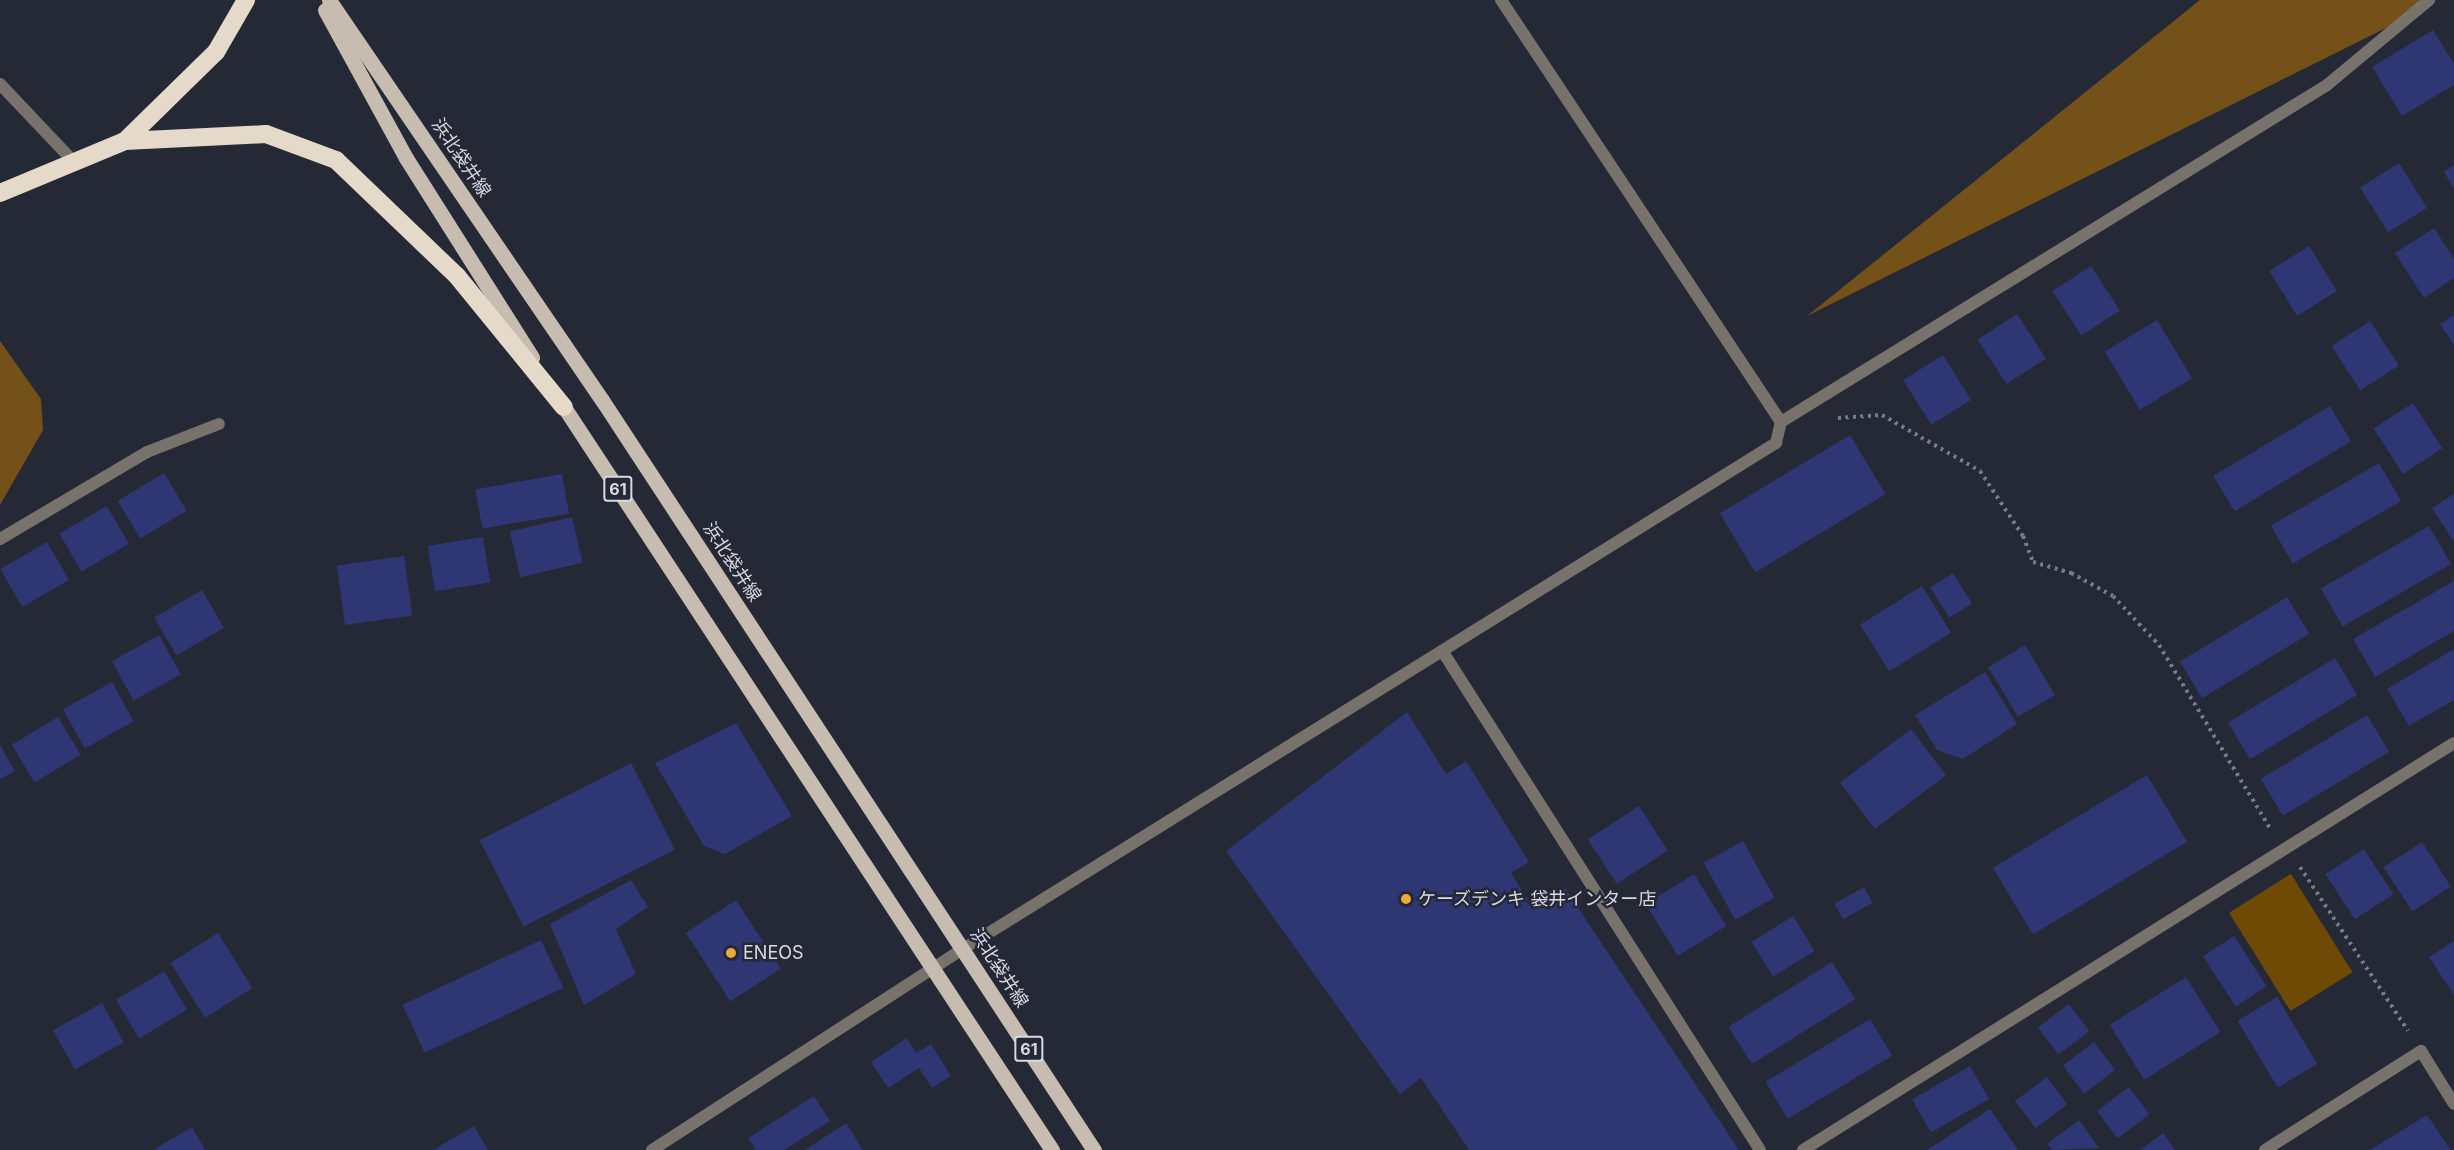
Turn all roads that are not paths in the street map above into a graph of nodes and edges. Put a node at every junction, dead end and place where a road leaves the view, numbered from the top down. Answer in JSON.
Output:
{"nodes":[{"id":1,"x":246,"y":0,"type":"edge"},
{"id":2,"x":320,"y":0,"type":"edge"},
{"id":3,"x":329,"y":0,"type":"edge"},
{"id":4,"x":1501,"y":0,"type":"edge"},
{"id":5,"x":2429,"y":0,"type":"edge"},
{"id":6,"x":0,"y":84,"type":"edge"},
{"id":7,"x":125,"y":141,"type":"junction"},
{"id":8,"x":74,"y":162,"type":"junction"},
{"id":9,"x":0,"y":193,"type":"edge"},
{"id":10,"x":564,"y":407,"type":"junction"},
{"id":11,"x":1781,"y":422,"type":"junction"},
{"id":12,"x":219,"y":424,"type":"dead end"},
{"id":13,"x":0,"y":539,"type":"edge"},
{"id":14,"x":1443,"y":652,"type":"junction"},
{"id":15,"x":2454,"y":743,"type":"edge"},
{"id":16,"x":963,"y":948,"type":"junction"},
{"id":17,"x":932,"y":968,"type":"junction"},
{"id":18,"x":2454,"y":1104,"type":"edge"},
{"id":19,"x":652,"y":1150,"type":"edge"},
{"id":20,"x":1052,"y":1150,"type":"edge"},
{"id":21,"x":1094,"y":1150,"type":"edge"},
{"id":22,"x":1760,"y":1150,"type":"edge"},
{"id":23,"x":1803,"y":1150,"type":"edge"},
{"id":24,"x":2265,"y":1150,"type":"edge"}],
"edges":[{"from":1,"to":7,"type":"highway"},
{"from":2,"to":10,"type":"main road","number":"61"},
{"from":3,"to":16,"type":"main road","name":"浜北袋井線","number":"61"},
{"from":4,"to":11,"type":"street"},
{"from":5,"to":11,"type":"street"},
{"from":6,"to":8,"type":"street"},
{"from":7,"to":8,"type":"highway"},
{"from":7,"to":10,"type":"highway"},
{"from":8,"to":9,"type":"highway"},
{"from":10,"to":17,"type":"main road","number":"61"},
{"from":11,"to":14,"type":"street"},
{"from":12,"to":13,"type":"street"},
{"from":14,"to":16,"type":"street"},
{"from":14,"to":22,"type":"street"},
{"from":15,"to":23,"type":"street"},
{"from":16,"to":17,"type":"street"},
{"from":16,"to":21,"type":"main road","name":"浜北袋井線","number":"61"},
{"from":17,"to":19,"type":"street"},
{"from":17,"to":20,"type":"main road","number":"61"},
{"from":18,"to":24,"type":"street"}]}
